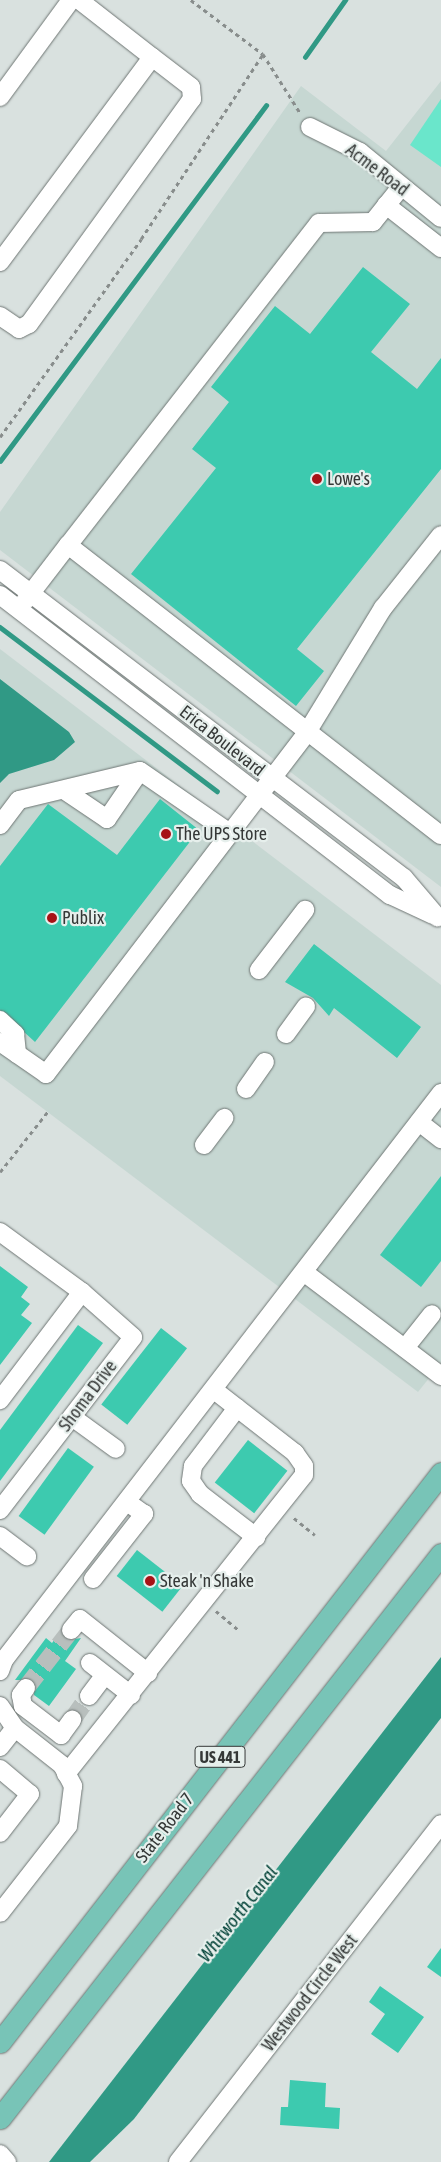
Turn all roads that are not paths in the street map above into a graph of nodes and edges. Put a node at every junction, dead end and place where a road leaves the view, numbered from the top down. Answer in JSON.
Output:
{"nodes":[{"id":1,"x":71,"y":0,"type":"edge"},
{"id":2,"x":79,"y":0,"type":"edge"},
{"id":3,"x":152,"y":57,"type":"junction"},
{"id":4,"x":0,"y":97,"type":"edge"},
{"id":5,"x":310,"y":127,"type":"road end"},
{"id":6,"x":401,"y":186,"type":"junction"},
{"id":7,"x":386,"y":205,"type":"junction"},
{"id":8,"x":441,"y":218,"type":"edge"},
{"id":9,"x":441,"y":248,"type":"edge"},
{"id":10,"x":0,"y":262,"type":"edge"},
{"id":11,"x":0,"y":316,"type":"edge"},
{"id":12,"x":441,"y":535,"type":"edge"},
{"id":13,"x":68,"y":545,"type":"junction"},
{"id":14,"x":0,"y":570,"type":"edge"},
{"id":15,"x":31,"y":592,"type":"junction"},
{"id":16,"x":0,"y":595,"type":"edge"},
{"id":17,"x":19,"y":609,"type":"junction"},
{"id":18,"x":306,"y":734,"type":"junction"},
{"id":19,"x":140,"y":772,"type":"junction"},
{"id":20,"x":271,"y":779,"type":"junction"},
{"id":21,"x":64,"y":790,"type":"junction"},
{"id":22,"x":260,"y":794,"type":"junction"},
{"id":23,"x":0,"y":824,"type":"edge"},
{"id":24,"x":230,"y":833,"type":"junction"},
{"id":25,"x":441,"y":835,"type":"edge"},
{"id":26,"x":306,"y":910,"type":"dead end"},
{"id":27,"x":440,"y":919,"type":"edge"},
{"id":28,"x":259,"y":970,"type":"dead end"},
{"id":29,"x":306,"y":1006,"type":"dead end"},
{"id":30,"x":0,"y":1020,"type":"edge"},
{"id":31,"x":286,"y":1034,"type":"dead end"},
{"id":32,"x":0,"y":1042,"type":"edge"},
{"id":33,"x":17,"y":1054,"type":"junction"},
{"id":34,"x":265,"y":1062,"type":"dead end"},
{"id":35,"x":246,"y":1089,"type":"dead end"},
{"id":36,"x":441,"y":1093,"type":"edge"},
{"id":37,"x":224,"y":1118,"type":"dead end"},
{"id":38,"x":419,"y":1122,"type":"junction"},
{"id":39,"x":441,"y":1139,"type":"edge"},
{"id":40,"x":204,"y":1145,"type":"dead end"},
{"id":41,"x":0,"y":1232,"type":"edge"},
{"id":42,"x":305,"y":1272,"type":"junction"},
{"id":43,"x":82,"y":1292,"type":"junction"},
{"id":44,"x":432,"y":1314,"type":"dead end"},
{"id":45,"x":405,"y":1348,"type":"junction"},
{"id":46,"x":441,"y":1376,"type":"edge"},
{"id":47,"x":214,"y":1390,"type":"junction"},
{"id":48,"x":0,"y":1400,"type":"edge"},
{"id":49,"x":237,"y":1408,"type":"junction"},
{"id":50,"x":72,"y":1417,"type":"junction"},
{"id":51,"x":116,"y":1449,"type":"dead end"},
{"id":52,"x":441,"y":1473,"type":"edge"},
{"id":53,"x":127,"y":1502,"type":"junction"},
{"id":54,"x":0,"y":1510,"type":"edge"},
{"id":55,"x":0,"y":1536,"type":"edge"},
{"id":56,"x":256,"y":1537,"type":"junction"},
{"id":57,"x":441,"y":1554,"type":"edge"},
{"id":58,"x":27,"y":1556,"type":"dead end"},
{"id":59,"x":94,"y":1579,"type":"dead end"},
{"id":60,"x":71,"y":1630,"type":"tunnel mouth"},
{"id":61,"x":90,"y":1663,"type":"dead end"},
{"id":62,"x":0,"y":1671,"type":"edge"},
{"id":63,"x":148,"y":1673,"type":"junction"},
{"id":64,"x":105,"y":1675,"type":"junction"},
{"id":65,"x":26,"y":1688,"type":"tunnel mouth"},
{"id":66,"x":131,"y":1695,"type":"junction"},
{"id":67,"x":89,"y":1696,"type":"tunnel mouth"},
{"id":68,"x":0,"y":1706,"type":"edge"},
{"id":69,"x":72,"y":1720,"type":"tunnel mouth"},
{"id":70,"x":15,"y":1728,"type":"junction"},
{"id":71,"x":0,"y":1747,"type":"edge"},
{"id":72,"x":0,"y":1769,"type":"edge"},
{"id":73,"x":66,"y":1774,"type":"junction"},
{"id":74,"x":441,"y":1824,"type":"edge"},
{"id":75,"x":0,"y":1833,"type":"edge"},
{"id":76,"x":0,"y":1913,"type":"edge"},
{"id":77,"x":0,"y":2042,"type":"edge"},
{"id":78,"x":0,"y":2118,"type":"edge"},
{"id":79,"x":0,"y":2154,"type":"edge"},
{"id":80,"x":7,"y":2162,"type":"edge"},
{"id":81,"x":178,"y":2162,"type":"edge"}],
"edges":[{"from":1,"to":4,"type":"street"},
{"from":2,"to":3,"type":"street"},
{"from":3,"to":10,"type":"street"},
{"from":3,"to":11,"type":"street"},
{"from":5,"to":6,"type":"street","name":"Acme Road"},
{"from":6,"to":7,"type":"street"},
{"from":6,"to":8,"type":"street","name":"Acme Road"},
{"from":7,"to":9,"type":"street"},
{"from":7,"to":13,"type":"street"},
{"from":12,"to":18,"type":"street"},
{"from":13,"to":15,"type":"street"},
{"from":13,"to":18,"type":"street"},
{"from":14,"to":15,"type":"street","name":"Erica Boulevard"},
{"from":15,"to":17,"type":"street"},
{"from":15,"to":20,"type":"street","name":"Erica Boulevard"},
{"from":16,"to":17,"type":"street","name":"Erica Boulevard"},
{"from":17,"to":22,"type":"street","name":"Erica Boulevard"},
{"from":18,"to":20,"type":"street"},
{"from":18,"to":25,"type":"street"},
{"from":19,"to":21,"type":"street"},
{"from":19,"to":21,"type":"street"},
{"from":19,"to":24,"type":"street"},
{"from":20,"to":22,"type":"street"},
{"from":20,"to":27,"type":"street","name":"Erica Boulevard"},
{"from":21,"to":23,"type":"street"},
{"from":22,"to":24,"type":"street"},
{"from":22,"to":27,"type":"street","name":"Erica Boulevard"},
{"from":24,"to":33,"type":"street"},
{"from":26,"to":28,"type":"street"},
{"from":29,"to":31,"type":"street"},
{"from":30,"to":33,"type":"street"},
{"from":32,"to":33,"type":"street"},
{"from":34,"to":35,"type":"street"},
{"from":36,"to":38,"type":"street"},
{"from":37,"to":40,"type":"street"},
{"from":38,"to":39,"type":"street"},
{"from":38,"to":42,"type":"street"},
{"from":41,"to":43,"type":"street","name":"Shoma Drive"},
{"from":42,"to":45,"type":"street"},
{"from":42,"to":47,"type":"street"},
{"from":43,"to":48,"type":"street"},
{"from":43,"to":50,"type":"street","name":"Shoma Drive"},
{"from":44,"to":45,"type":"street"},
{"from":45,"to":46,"type":"street"},
{"from":47,"to":49,"type":"street"},
{"from":47,"to":53,"type":"street"},
{"from":49,"to":56,"type":"street"},
{"from":49,"to":56,"type":"street"},
{"from":50,"to":51,"type":"street"},
{"from":50,"to":54,"type":"street","name":"Shoma Drive"},
{"from":52,"to":77,"type":"main road","name":"State Road 7","number":"US 441"},
{"from":53,"to":59,"type":"street"},
{"from":53,"to":62,"type":"street"},
{"from":55,"to":58,"type":"street"},
{"from":56,"to":63,"type":"street"},
{"from":57,"to":78,"type":"main road","number":"US 441"},
{"from":60,"to":63,"type":"street"},
{"from":61,"to":64,"type":"street"},
{"from":63,"to":66,"type":"street"},
{"from":64,"to":66,"type":"street"},
{"from":64,"to":67,"type":"street"},
{"from":65,"to":69,"type":"street"},
{"from":66,"to":73,"type":"street"},
{"from":68,"to":70,"type":"street"},
{"from":70,"to":71,"type":"street"},
{"from":70,"to":73,"type":"street"},
{"from":72,"to":75,"type":"street"},
{"from":73,"to":76,"type":"street"},
{"from":74,"to":81,"type":"street","name":"Westwood Circle West"},
{"from":79,"to":80,"type":"street"}]}
